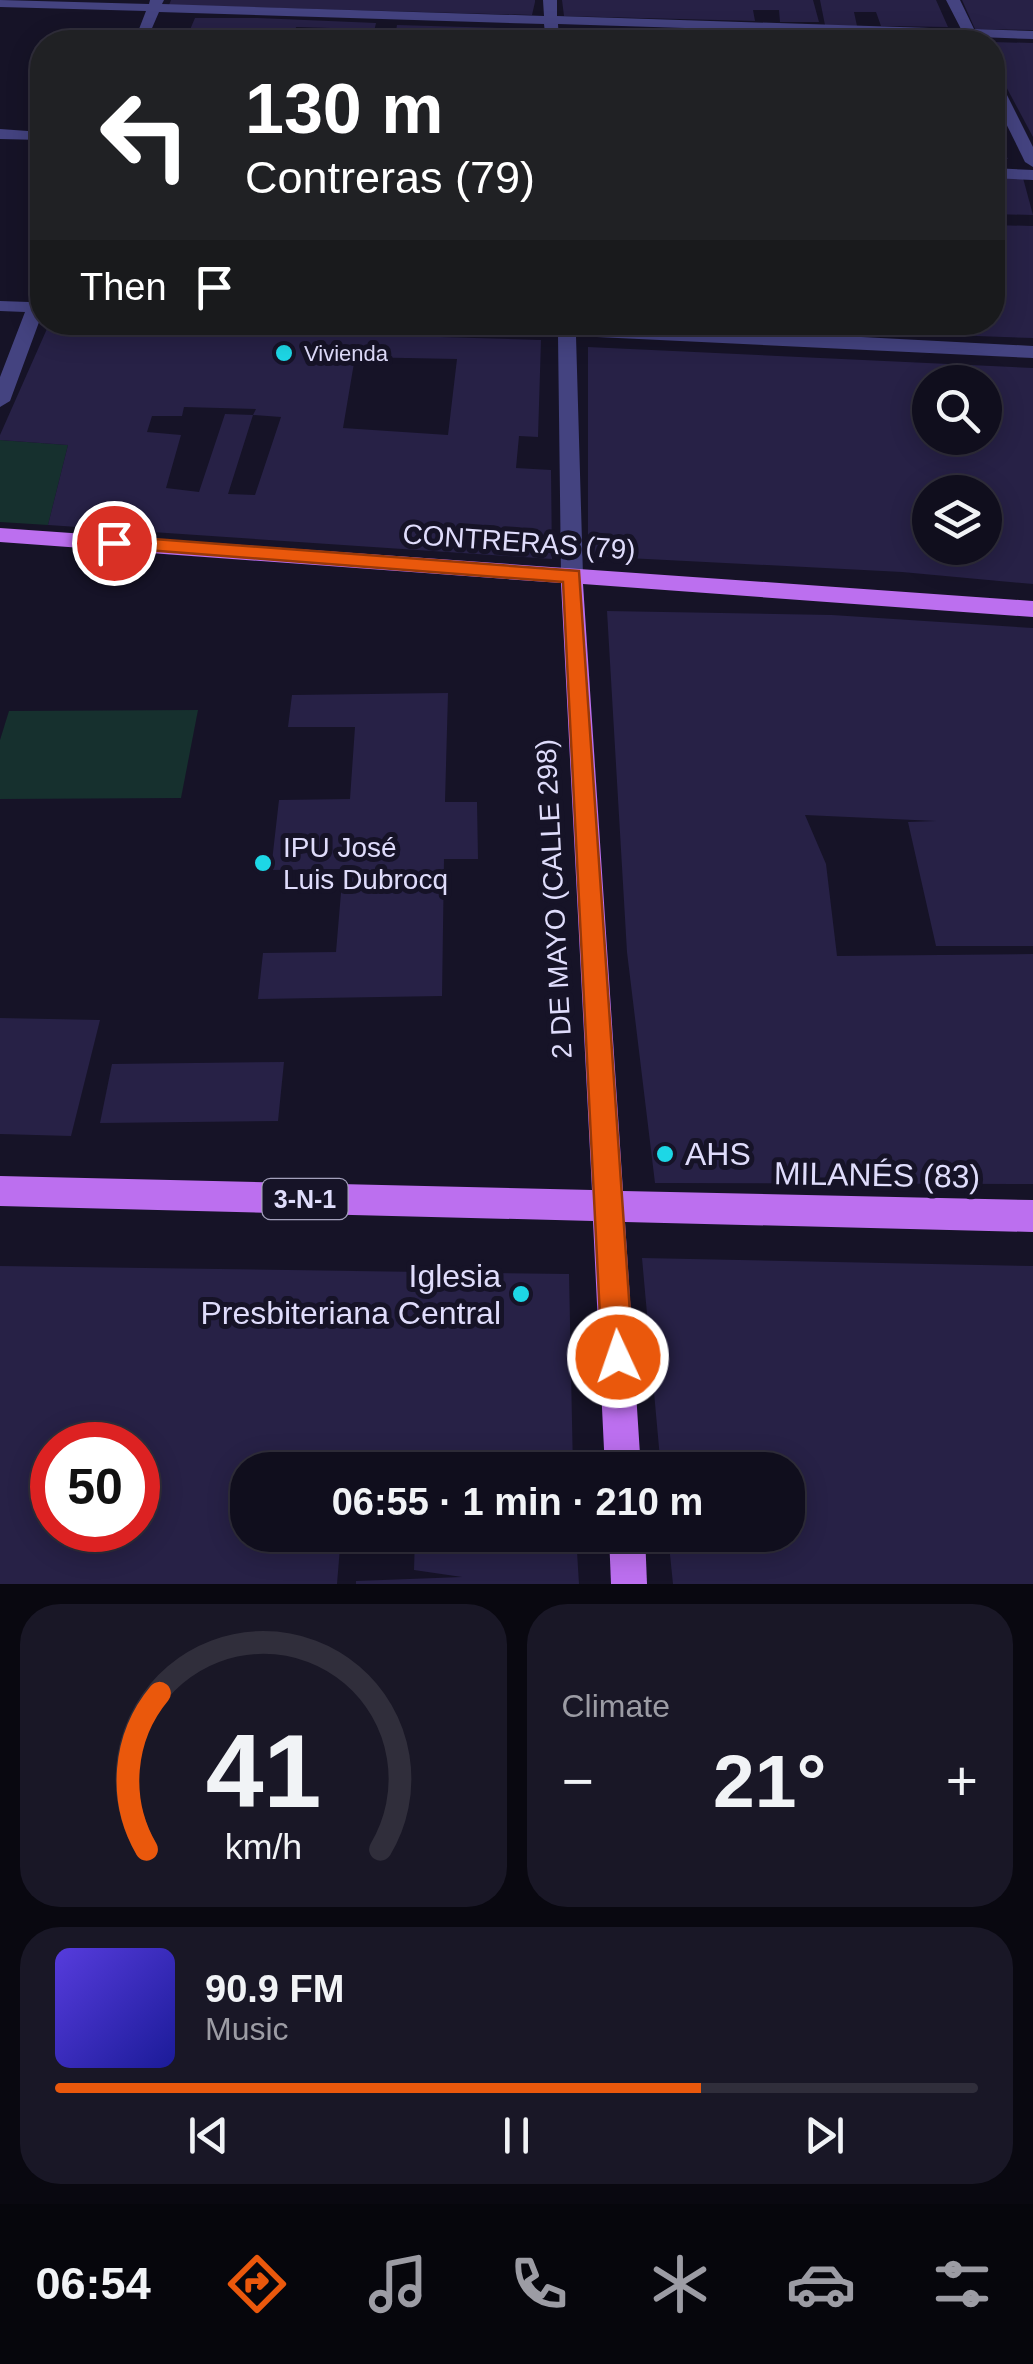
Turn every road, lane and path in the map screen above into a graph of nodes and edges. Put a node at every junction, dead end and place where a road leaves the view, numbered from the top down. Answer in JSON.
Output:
{"nodes":[{"id":1,"x":550,"y":0,"type":"edge"},
{"id":2,"x":953,"y":0,"type":"edge"},
{"id":3,"x":0,"y":3,"type":"edge"},
{"id":4,"x":155,"y":4,"type":"edge"},
{"id":5,"x":551,"y":20,"type":"junction"},
{"id":6,"x":145,"y":30,"type":"edge"},
{"id":7,"x":551,"y":30,"type":"edge"},
{"id":8,"x":785,"y":30,"type":"edge"},
{"id":9,"x":968,"y":30,"type":"edge"},
{"id":10,"x":1033,"y":35,"type":"edge"},
{"id":11,"x":1005,"y":36,"type":"edge"},
{"id":12,"x":1005,"y":106,"type":"edge"},
{"id":13,"x":0,"y":134,"type":"edge"},
{"id":14,"x":30,"y":135,"type":"edge"},
{"id":15,"x":1033,"y":162,"type":"edge"},
{"id":16,"x":1005,"y":174,"type":"edge"},
{"id":17,"x":1033,"y":175,"type":"edge"},
{"id":18,"x":30,"y":303,"type":"edge"},
{"id":19,"x":0,"y":306,"type":"edge"},
{"id":20,"x":30,"y":327,"type":"edge"},
{"id":21,"x":567,"y":335,"type":"edge"},
{"id":22,"x":728,"y":335,"type":"edge"},
{"id":23,"x":1033,"y":352,"type":"edge"},
{"id":24,"x":0,"y":401,"type":"edge"},
{"id":25,"x":0,"y":534,"type":"edge"},
{"id":26,"x":572,"y":576,"type":"junction"},
{"id":27,"x":1033,"y":609,"type":"edge"},
{"id":28,"x":0,"y":1191,"type":"edge"},
{"id":29,"x":610,"y":1207,"type":"junction"},
{"id":30,"x":1033,"y":1216,"type":"edge"},
{"id":31,"x":622,"y":1452,"type":"edge"},
{"id":32,"x":628,"y":1552,"type":"edge"},
{"id":33,"x":629,"y":1584,"type":"edge"}],
"edges":[{"from":1,"to":5,"type":"street"},
{"from":2,"to":9,"type":"street"},
{"from":3,"to":4,"type":"street"},
{"from":4,"to":5,"type":"street"},
{"from":4,"to":6,"type":"street"},
{"from":5,"to":7,"type":"street"},
{"from":5,"to":8,"type":"street"},
{"from":10,"to":11,"type":"street"},
{"from":12,"to":15,"type":"street"},
{"from":13,"to":14,"type":"street"},
{"from":16,"to":17,"type":"street"},
{"from":18,"to":19,"type":"street"},
{"from":20,"to":24,"type":"street"},
{"from":21,"to":26,"type":"street","name":"2 DE MAYO (CALLE 298)"},
{"from":22,"to":23,"type":"street"},
{"from":25,"to":26,"type":"main road","name":"CONTRERAS (79)"},
{"from":26,"to":27,"type":"main road","name":"CONTRERAS (79)"},
{"from":26,"to":29,"type":"main road","name":"2 DE MAYO (CALLE 298)"},
{"from":28,"to":29,"type":"main road","name":"MILANÉS (83)","number":"3-N-1"},
{"from":29,"to":30,"type":"main road","name":"MILANÉS (83)","number":"3-N-1"},
{"from":29,"to":31,"type":"main road","name":"2 DE MAYO (CALLE 298)"},
{"from":32,"to":33,"type":"main road"}]}
